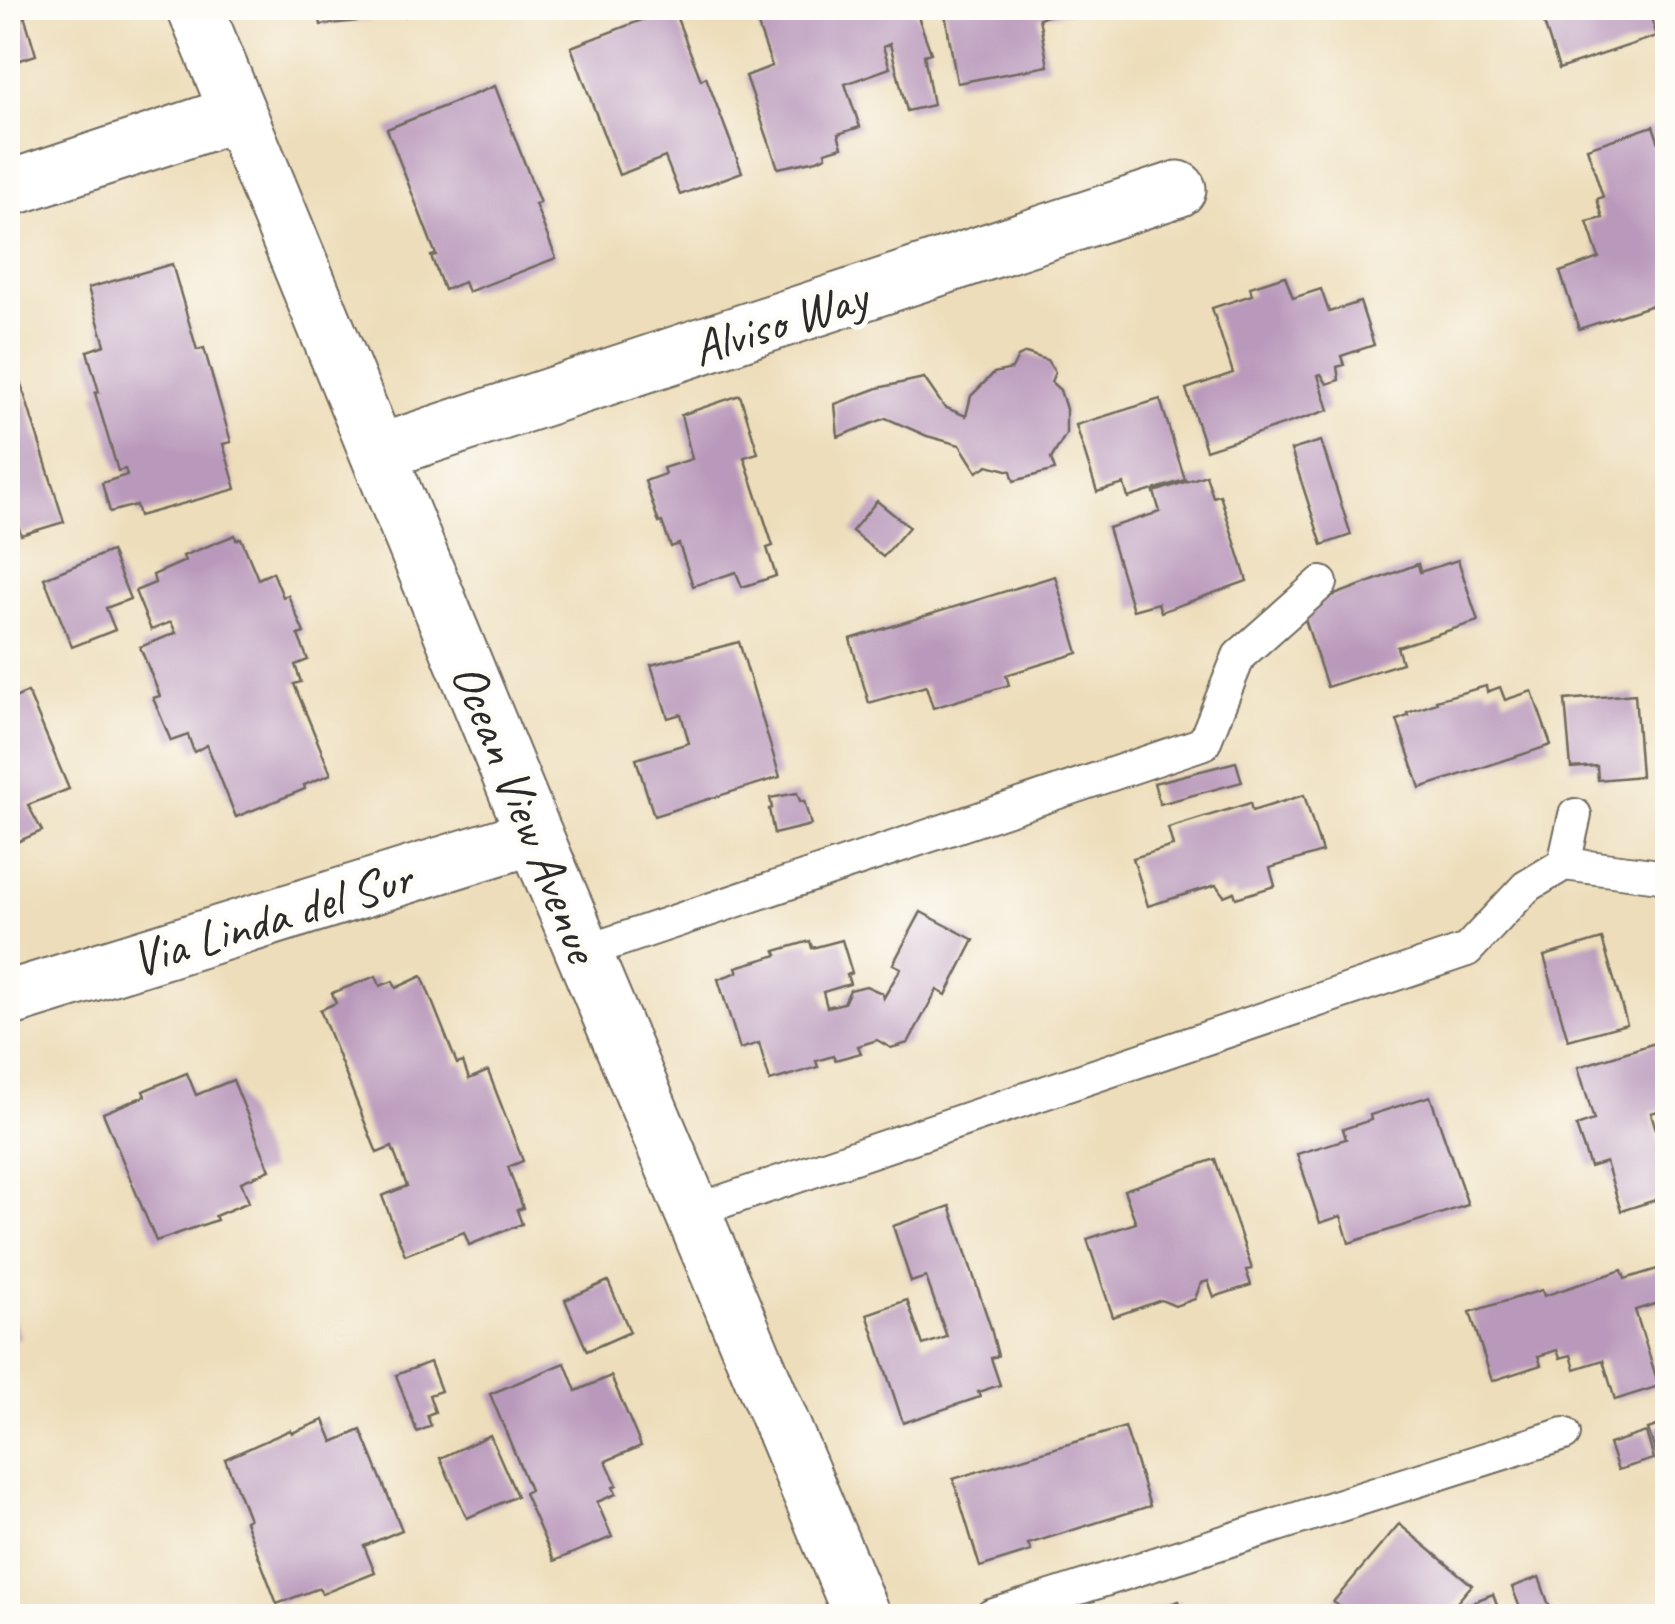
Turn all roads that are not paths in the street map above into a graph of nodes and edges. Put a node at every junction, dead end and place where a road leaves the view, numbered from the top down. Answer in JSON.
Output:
{"nodes":[{"id":1,"x":195,"y":8,"type":"edge"},
{"id":2,"x":238,"y":112,"type":"junction"},
{"id":3,"x":8,"y":190,"type":"edge"},
{"id":4,"x":1178,"y":190,"type":"dead end"},
{"id":5,"x":380,"y":452,"type":"junction"},
{"id":6,"x":1321,"y":583,"type":"dead end"},
{"id":7,"x":1575,"y":815,"type":"dead end"},
{"id":8,"x":535,"y":836,"type":"junction"},
{"id":9,"x":1564,"y":864,"type":"junction"},
{"id":10,"x":1668,"y":878,"type":"edge"},
{"id":11,"x":584,"y":952,"type":"junction"},
{"id":12,"x":8,"y":999,"type":"edge"},
{"id":13,"x":694,"y":1211,"type":"junction"},
{"id":14,"x":1564,"y":1434,"type":"dead end"},
{"id":15,"x":862,"y":1616,"type":"edge"},
{"id":16,"x":991,"y":1616,"type":"edge"}],
"edges":[{"from":1,"to":2,"type":"street","name":"Ocean View Avenue"},
{"from":2,"to":3,"type":"street"},
{"from":2,"to":5,"type":"street","name":"Ocean View Avenue"},
{"from":4,"to":5,"type":"street","name":"Alviso Way"},
{"from":5,"to":8,"type":"street","name":"Ocean View Avenue"},
{"from":6,"to":11,"type":"lane"},
{"from":7,"to":9,"type":"lane"},
{"from":8,"to":11,"type":"street","name":"Ocean View Avenue"},
{"from":8,"to":12,"type":"street","name":"Via Linda del Sur"},
{"from":9,"to":10,"type":"lane"},
{"from":9,"to":13,"type":"lane"},
{"from":11,"to":13,"type":"street","name":"Ocean View Avenue"},
{"from":13,"to":15,"type":"street","name":"Ocean View Avenue"},
{"from":14,"to":16,"type":"lane"}]}
